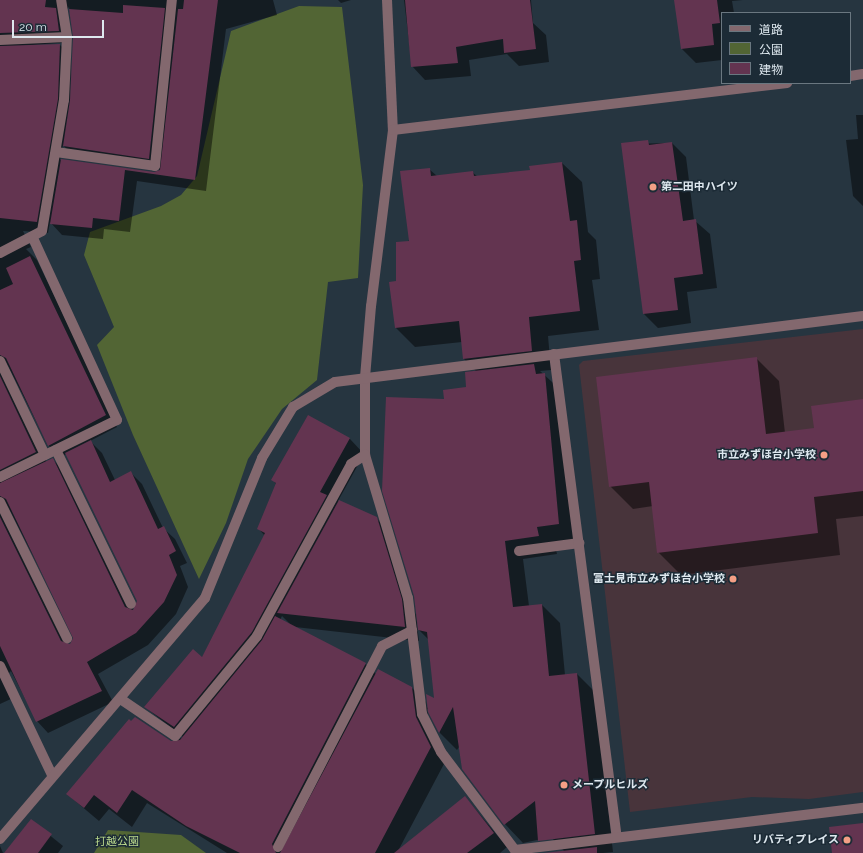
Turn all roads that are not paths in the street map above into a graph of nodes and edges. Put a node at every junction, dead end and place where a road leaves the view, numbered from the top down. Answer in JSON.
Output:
{"nodes":[{"id":1,"x":61,"y":0,"type":"edge"},
{"id":2,"x":172,"y":0,"type":"edge"},
{"id":3,"x":387,"y":0,"type":"edge"},
{"id":4,"x":67,"y":37,"type":"junction"},
{"id":5,"x":0,"y":40,"type":"edge"},
{"id":6,"x":863,"y":74,"type":"edge"},
{"id":7,"x":851,"y":76,"type":"edge"},
{"id":8,"x":779,"y":84,"type":"edge"},
{"id":9,"x":393,"y":130,"type":"junction"},
{"id":10,"x":56,"y":152,"type":"junction"},
{"id":11,"x":33,"y":238,"type":"junction"},
{"id":12,"x":0,"y":254,"type":"edge"},
{"id":13,"x":863,"y":316,"type":"edge"},
{"id":14,"x":554,"y":354,"type":"junction"},
{"id":15,"x":0,"y":361,"type":"edge"},
{"id":16,"x":365,"y":378,"type":"junction"},
{"id":17,"x":56,"y":450,"type":"junction"},
{"id":18,"x":45,"y":455,"type":"junction"},
{"id":19,"x":365,"y":455,"type":"junction"},
{"id":20,"x":0,"y":477,"type":"edge"},
{"id":21,"x":0,"y":502,"type":"edge"},
{"id":22,"x":579,"y":543,"type":"junction"},
{"id":23,"x":519,"y":551,"type":"dead end"},
{"id":24,"x":131,"y":604,"type":"dead end"},
{"id":25,"x":412,"y":631,"type":"junction"},
{"id":26,"x":67,"y":638,"type":"dead end"},
{"id":27,"x":0,"y":666,"type":"edge"},
{"id":28,"x":122,"y":700,"type":"junction"},
{"id":29,"x":52,"y":775,"type":"junction"},
{"id":30,"x":863,"y":808,"type":"edge"},
{"id":31,"x":1,"y":835,"type":"edge"},
{"id":32,"x":617,"y":836,"type":"junction"},
{"id":33,"x":278,"y":847,"type":"dead end"},
{"id":34,"x":516,"y":851,"type":"edge"}],
"edges":[{"from":1,"to":4,"type":"street"},
{"from":2,"to":10,"type":"street"},
{"from":3,"to":9,"type":"street"},
{"from":4,"to":5,"type":"street"},
{"from":4,"to":10,"type":"street"},
{"from":6,"to":7,"type":"street"},
{"from":8,"to":9,"type":"street"},
{"from":9,"to":16,"type":"street"},
{"from":10,"to":11,"type":"street"},
{"from":11,"to":12,"type":"street"},
{"from":11,"to":17,"type":"street"},
{"from":13,"to":14,"type":"street"},
{"from":14,"to":16,"type":"street"},
{"from":14,"to":22,"type":"street"},
{"from":15,"to":18,"type":"street"},
{"from":16,"to":19,"type":"street"},
{"from":16,"to":28,"type":"street"},
{"from":17,"to":18,"type":"street"},
{"from":17,"to":24,"type":"street"},
{"from":18,"to":20,"type":"street"},
{"from":19,"to":25,"type":"street"},
{"from":19,"to":28,"type":"street"},
{"from":21,"to":26,"type":"street"},
{"from":22,"to":23,"type":"street"},
{"from":22,"to":32,"type":"street"},
{"from":25,"to":33,"type":"street"},
{"from":25,"to":34,"type":"street"},
{"from":27,"to":29,"type":"street"},
{"from":28,"to":29,"type":"street"},
{"from":29,"to":31,"type":"street"},
{"from":30,"to":32,"type":"street"},
{"from":32,"to":34,"type":"street"}]}
